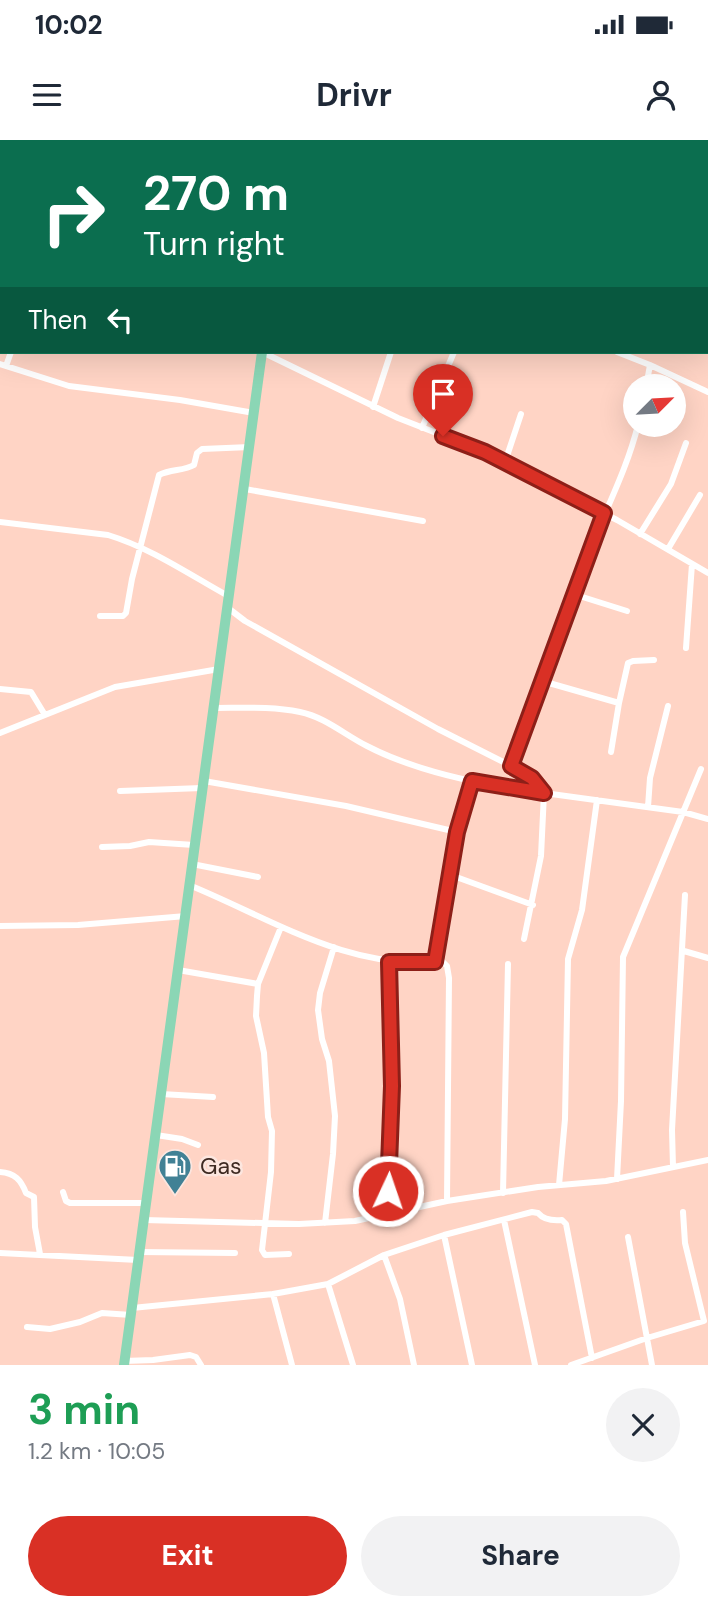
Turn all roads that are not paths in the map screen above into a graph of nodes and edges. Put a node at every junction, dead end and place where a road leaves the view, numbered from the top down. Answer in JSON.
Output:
{"nodes":[{"id":1,"x":262,"y":354,"type":"edge"},
{"id":2,"x":266,"y":354,"type":"edge"},
{"id":3,"x":390,"y":354,"type":"edge"},
{"id":4,"x":453,"y":354,"type":"edge"},
{"id":5,"x":622,"y":354,"type":"edge"},
{"id":6,"x":3,"y":365,"type":"edge"},
{"id":7,"x":650,"y":365,"type":"junction"},
{"id":8,"x":648,"y":374,"type":"edge"},
{"id":9,"x":708,"y":392,"type":"edge"},
{"id":10,"x":373,"y":407,"type":"junction"},
{"id":11,"x":254,"y":413,"type":"junction"},
{"id":12,"x":521,"y":414,"type":"dead end"},
{"id":13,"x":422,"y":428,"type":"junction"},
{"id":14,"x":634,"y":438,"type":"edge"},
{"id":15,"x":686,"y":443,"type":"dead end"},
{"id":16,"x":250,"y":447,"type":"junction"},
{"id":17,"x":505,"y":462,"type":"junction"},
{"id":18,"x":244,"y":489,"type":"junction"},
{"id":19,"x":700,"y":495,"type":"dead end"},
{"id":20,"x":604,"y":513,"type":"junction"},
{"id":21,"x":0,"y":522,"type":"edge"},
{"id":22,"x":423,"y":522,"type":"dead end"},
{"id":23,"x":640,"y":534,"type":"junction"},
{"id":24,"x":141,"y":547,"type":"junction"},
{"id":25,"x":668,"y":549,"type":"junction"},
{"id":26,"x":692,"y":564,"type":"junction"},
{"id":27,"x":708,"y":573,"type":"edge"},
{"id":28,"x":573,"y":594,"type":"junction"},
{"id":29,"x":230,"y":597,"type":"junction"},
{"id":30,"x":228,"y":608,"type":"junction"},
{"id":31,"x":627,"y":611,"type":"dead end"},
{"id":32,"x":100,"y":616,"type":"dead end"},
{"id":33,"x":686,"y":648,"type":"dead end"},
{"id":34,"x":654,"y":660,"type":"dead end"},
{"id":35,"x":219,"y":669,"type":"junction"},
{"id":36,"x":542,"y":681,"type":"junction"},
{"id":37,"x":0,"y":689,"type":"edge"},
{"id":38,"x":619,"y":703,"type":"junction"},
{"id":39,"x":668,"y":706,"type":"dead end"},
{"id":40,"x":214,"y":709,"type":"junction"},
{"id":41,"x":45,"y":715,"type":"junction"},
{"id":42,"x":0,"y":733,"type":"edge"},
{"id":43,"x":611,"y":752,"type":"dead end"},
{"id":44,"x":511,"y":766,"type":"junction"},
{"id":45,"x":701,"y":769,"type":"dead end"},
{"id":46,"x":472,"y":781,"type":"junction"},
{"id":47,"x":203,"y":785,"type":"junction"},
{"id":48,"x":120,"y":791,"type":"dead end"},
{"id":49,"x":544,"y":793,"type":"junction"},
{"id":50,"x":597,"y":800,"type":"junction"},
{"id":51,"x":648,"y":807,"type":"junction"},
{"id":52,"x":683,"y":812,"type":"junction"},
{"id":53,"x":708,"y":819,"type":"edge"},
{"id":54,"x":457,"y":832,"type":"junction"},
{"id":55,"x":194,"y":845,"type":"junction"},
{"id":56,"x":102,"y":847,"type":"dead end"},
{"id":57,"x":192,"y":864,"type":"junction"},
{"id":58,"x":449,"y":874,"type":"junction"},
{"id":59,"x":258,"y":877,"type":"dead end"},
{"id":60,"x":189,"y":885,"type":"junction"},
{"id":61,"x":685,"y":895,"type":"dead end"},
{"id":62,"x":533,"y":905,"type":"junction"},
{"id":63,"x":186,"y":916,"type":"junction"},
{"id":64,"x":0,"y":926,"type":"edge"},
{"id":65,"x":281,"y":927,"type":"junction"},
{"id":66,"x":524,"y":939,"type":"dead end"},
{"id":67,"x":334,"y":947,"type":"junction"},
{"id":68,"x":684,"y":951,"type":"junction"},
{"id":69,"x":708,"y":958,"type":"edge"},
{"id":70,"x":389,"y":962,"type":"junction"},
{"id":71,"x":435,"y":962,"type":"junction"},
{"id":72,"x":509,"y":964,"type":"dead end"},
{"id":73,"x":178,"y":970,"type":"junction"},
{"id":74,"x":258,"y":984,"type":"junction"},
{"id":75,"x":161,"y":1094,"type":"junction"},
{"id":76,"x":213,"y":1097,"type":"dead end"},
{"id":77,"x":156,"y":1135,"type":"junction"},
{"id":78,"x":198,"y":1145,"type":"dead end"},
{"id":79,"x":708,"y":1160,"type":"edge"},
{"id":80,"x":673,"y":1167,"type":"junction"},
{"id":81,"x":0,"y":1172,"type":"edge"},
{"id":82,"x":617,"y":1179,"type":"junction"},
{"id":83,"x":559,"y":1185,"type":"junction"},
{"id":84,"x":63,"y":1192,"type":"dead end"},
{"id":85,"x":503,"y":1193,"type":"junction"},
{"id":86,"x":447,"y":1202,"type":"junction"},
{"id":87,"x":146,"y":1203,"type":"junction"},
{"id":88,"x":683,"y":1212,"type":"dead end"},
{"id":89,"x":387,"y":1213,"type":"junction"},
{"id":90,"x":144,"y":1220,"type":"junction"},
{"id":91,"x":504,"y":1220,"type":"junction"},
{"id":92,"x":264,"y":1223,"type":"junction"},
{"id":93,"x":325,"y":1223,"type":"junction"},
{"id":94,"x":444,"y":1235,"type":"junction"},
{"id":95,"x":628,"y":1237,"type":"dead end"},
{"id":96,"x":0,"y":1253,"type":"edge"},
{"id":97,"x":235,"y":1253,"type":"dead end"},
{"id":98,"x":40,"y":1254,"type":"junction"},
{"id":99,"x":289,"y":1254,"type":"dead end"},
{"id":100,"x":384,"y":1255,"type":"junction"},
{"id":101,"x":139,"y":1256,"type":"junction"},
{"id":102,"x":328,"y":1284,"type":"junction"},
{"id":103,"x":273,"y":1294,"type":"junction"},
{"id":104,"x":132,"y":1311,"type":"junction"},
{"id":105,"x":706,"y":1320,"type":"edge"},
{"id":106,"x":27,"y":1327,"type":"dead end"},
{"id":107,"x":647,"y":1338,"type":"junction"},
{"id":108,"x":592,"y":1358,"type":"junction"},
{"id":109,"x":124,"y":1363,"type":"edge"},
{"id":110,"x":201,"y":1365,"type":"edge"},
{"id":111,"x":292,"y":1365,"type":"edge"},
{"id":112,"x":353,"y":1365,"type":"edge"},
{"id":113,"x":414,"y":1365,"type":"edge"},
{"id":114,"x":472,"y":1365,"type":"edge"},
{"id":115,"x":535,"y":1365,"type":"edge"},
{"id":116,"x":571,"y":1365,"type":"edge"},
{"id":117,"x":652,"y":1365,"type":"edge"}],
"edges":[{"from":1,"to":11,"type":"main road"},
{"from":2,"to":10,"type":"street"},
{"from":3,"to":10,"type":"street"},
{"from":4,"to":13,"type":"street"},
{"from":5,"to":7,"type":"street"},
{"from":6,"to":11,"type":"street"},
{"from":7,"to":8,"type":"street"},
{"from":7,"to":9,"type":"street"},
{"from":10,"to":13,"type":"street"},
{"from":11,"to":16,"type":"main road"},
{"from":12,"to":17,"type":"street"},
{"from":13,"to":17,"type":"street"},
{"from":14,"to":20,"type":"street"},
{"from":15,"to":23,"type":"street"},
{"from":16,"to":18,"type":"main road"},
{"from":16,"to":24,"type":"street"},
{"from":17,"to":20,"type":"street"},
{"from":18,"to":22,"type":"street"},
{"from":18,"to":29,"type":"main road"},
{"from":19,"to":25,"type":"street"},
{"from":20,"to":23,"type":"street"},
{"from":20,"to":28,"type":"street"},
{"from":21,"to":24,"type":"street"},
{"from":23,"to":25,"type":"street"},
{"from":24,"to":29,"type":"street"},
{"from":24,"to":32,"type":"street"},
{"from":25,"to":26,"type":"street"},
{"from":26,"to":27,"type":"street"},
{"from":26,"to":33,"type":"street"},
{"from":28,"to":31,"type":"street"},
{"from":28,"to":36,"type":"street"},
{"from":29,"to":30,"type":"main road"},
{"from":30,"to":35,"type":"main road"},
{"from":30,"to":44,"type":"street"},
{"from":34,"to":38,"type":"street"},
{"from":35,"to":40,"type":"main road"},
{"from":35,"to":41,"type":"street"},
{"from":36,"to":38,"type":"street"},
{"from":36,"to":44,"type":"street"},
{"from":37,"to":41,"type":"street"},
{"from":38,"to":43,"type":"street"},
{"from":39,"to":51,"type":"street"},
{"from":40,"to":46,"type":"street"},
{"from":40,"to":47,"type":"main road"},
{"from":41,"to":42,"type":"street"},
{"from":44,"to":49,"type":"street"},
{"from":45,"to":52,"type":"street"},
{"from":46,"to":49,"type":"street"},
{"from":46,"to":54,"type":"street"},
{"from":47,"to":48,"type":"street"},
{"from":47,"to":54,"type":"street"},
{"from":47,"to":55,"type":"main road"},
{"from":49,"to":50,"type":"street"},
{"from":49,"to":62,"type":"street"},
{"from":50,"to":51,"type":"street"},
{"from":50,"to":83,"type":"street"},
{"from":51,"to":52,"type":"street"},
{"from":52,"to":53,"type":"street"},
{"from":52,"to":82,"type":"street"},
{"from":54,"to":58,"type":"street"},
{"from":55,"to":56,"type":"street"},
{"from":55,"to":57,"type":"main road"},
{"from":57,"to":59,"type":"street"},
{"from":57,"to":60,"type":"main road"},
{"from":58,"to":62,"type":"street"},
{"from":58,"to":71,"type":"street"},
{"from":60,"to":63,"type":"main road"},
{"from":60,"to":65,"type":"street"},
{"from":61,"to":68,"type":"street"},
{"from":62,"to":66,"type":"street"},
{"from":63,"to":64,"type":"street"},
{"from":63,"to":73,"type":"main road"},
{"from":65,"to":67,"type":"street"},
{"from":65,"to":74,"type":"street"},
{"from":67,"to":70,"type":"street"},
{"from":67,"to":93,"type":"street"},
{"from":68,"to":69,"type":"street"},
{"from":68,"to":80,"type":"street"},
{"from":70,"to":71,"type":"street"},
{"from":70,"to":89,"type":"street"},
{"from":71,"to":86,"type":"street"},
{"from":72,"to":85,"type":"street"},
{"from":73,"to":74,"type":"street"},
{"from":73,"to":75,"type":"main road"},
{"from":74,"to":92,"type":"street"},
{"from":75,"to":76,"type":"street"},
{"from":75,"to":77,"type":"main road"},
{"from":77,"to":78,"type":"street"},
{"from":77,"to":87,"type":"main road"},
{"from":79,"to":80,"type":"street"},
{"from":80,"to":82,"type":"street"},
{"from":81,"to":98,"type":"street"},
{"from":82,"to":83,"type":"street"},
{"from":83,"to":85,"type":"street"},
{"from":84,"to":87,"type":"street"},
{"from":85,"to":86,"type":"street"},
{"from":86,"to":89,"type":"street"},
{"from":87,"to":90,"type":"main road"},
{"from":88,"to":105,"type":"street"},
{"from":89,"to":93,"type":"street"},
{"from":90,"to":92,"type":"street"},
{"from":90,"to":101,"type":"main road"},
{"from":91,"to":94,"type":"street"},
{"from":91,"to":108,"type":"street"},
{"from":91,"to":115,"type":"street"},
{"from":92,"to":93,"type":"street"},
{"from":92,"to":99,"type":"street"},
{"from":94,"to":100,"type":"street"},
{"from":94,"to":114,"type":"street"},
{"from":95,"to":107,"type":"street"},
{"from":96,"to":98,"type":"street"},
{"from":97,"to":101,"type":"street"},
{"from":98,"to":101,"type":"street"},
{"from":100,"to":102,"type":"street"},
{"from":100,"to":113,"type":"street"},
{"from":101,"to":104,"type":"main road"},
{"from":102,"to":103,"type":"street"},
{"from":102,"to":112,"type":"street"},
{"from":103,"to":104,"type":"street"},
{"from":103,"to":111,"type":"street"},
{"from":104,"to":106,"type":"street"},
{"from":104,"to":109,"type":"main road"},
{"from":105,"to":107,"type":"street"},
{"from":107,"to":108,"type":"street"},
{"from":107,"to":117,"type":"street"},
{"from":108,"to":116,"type":"street"},
{"from":109,"to":110,"type":"street"}]}
